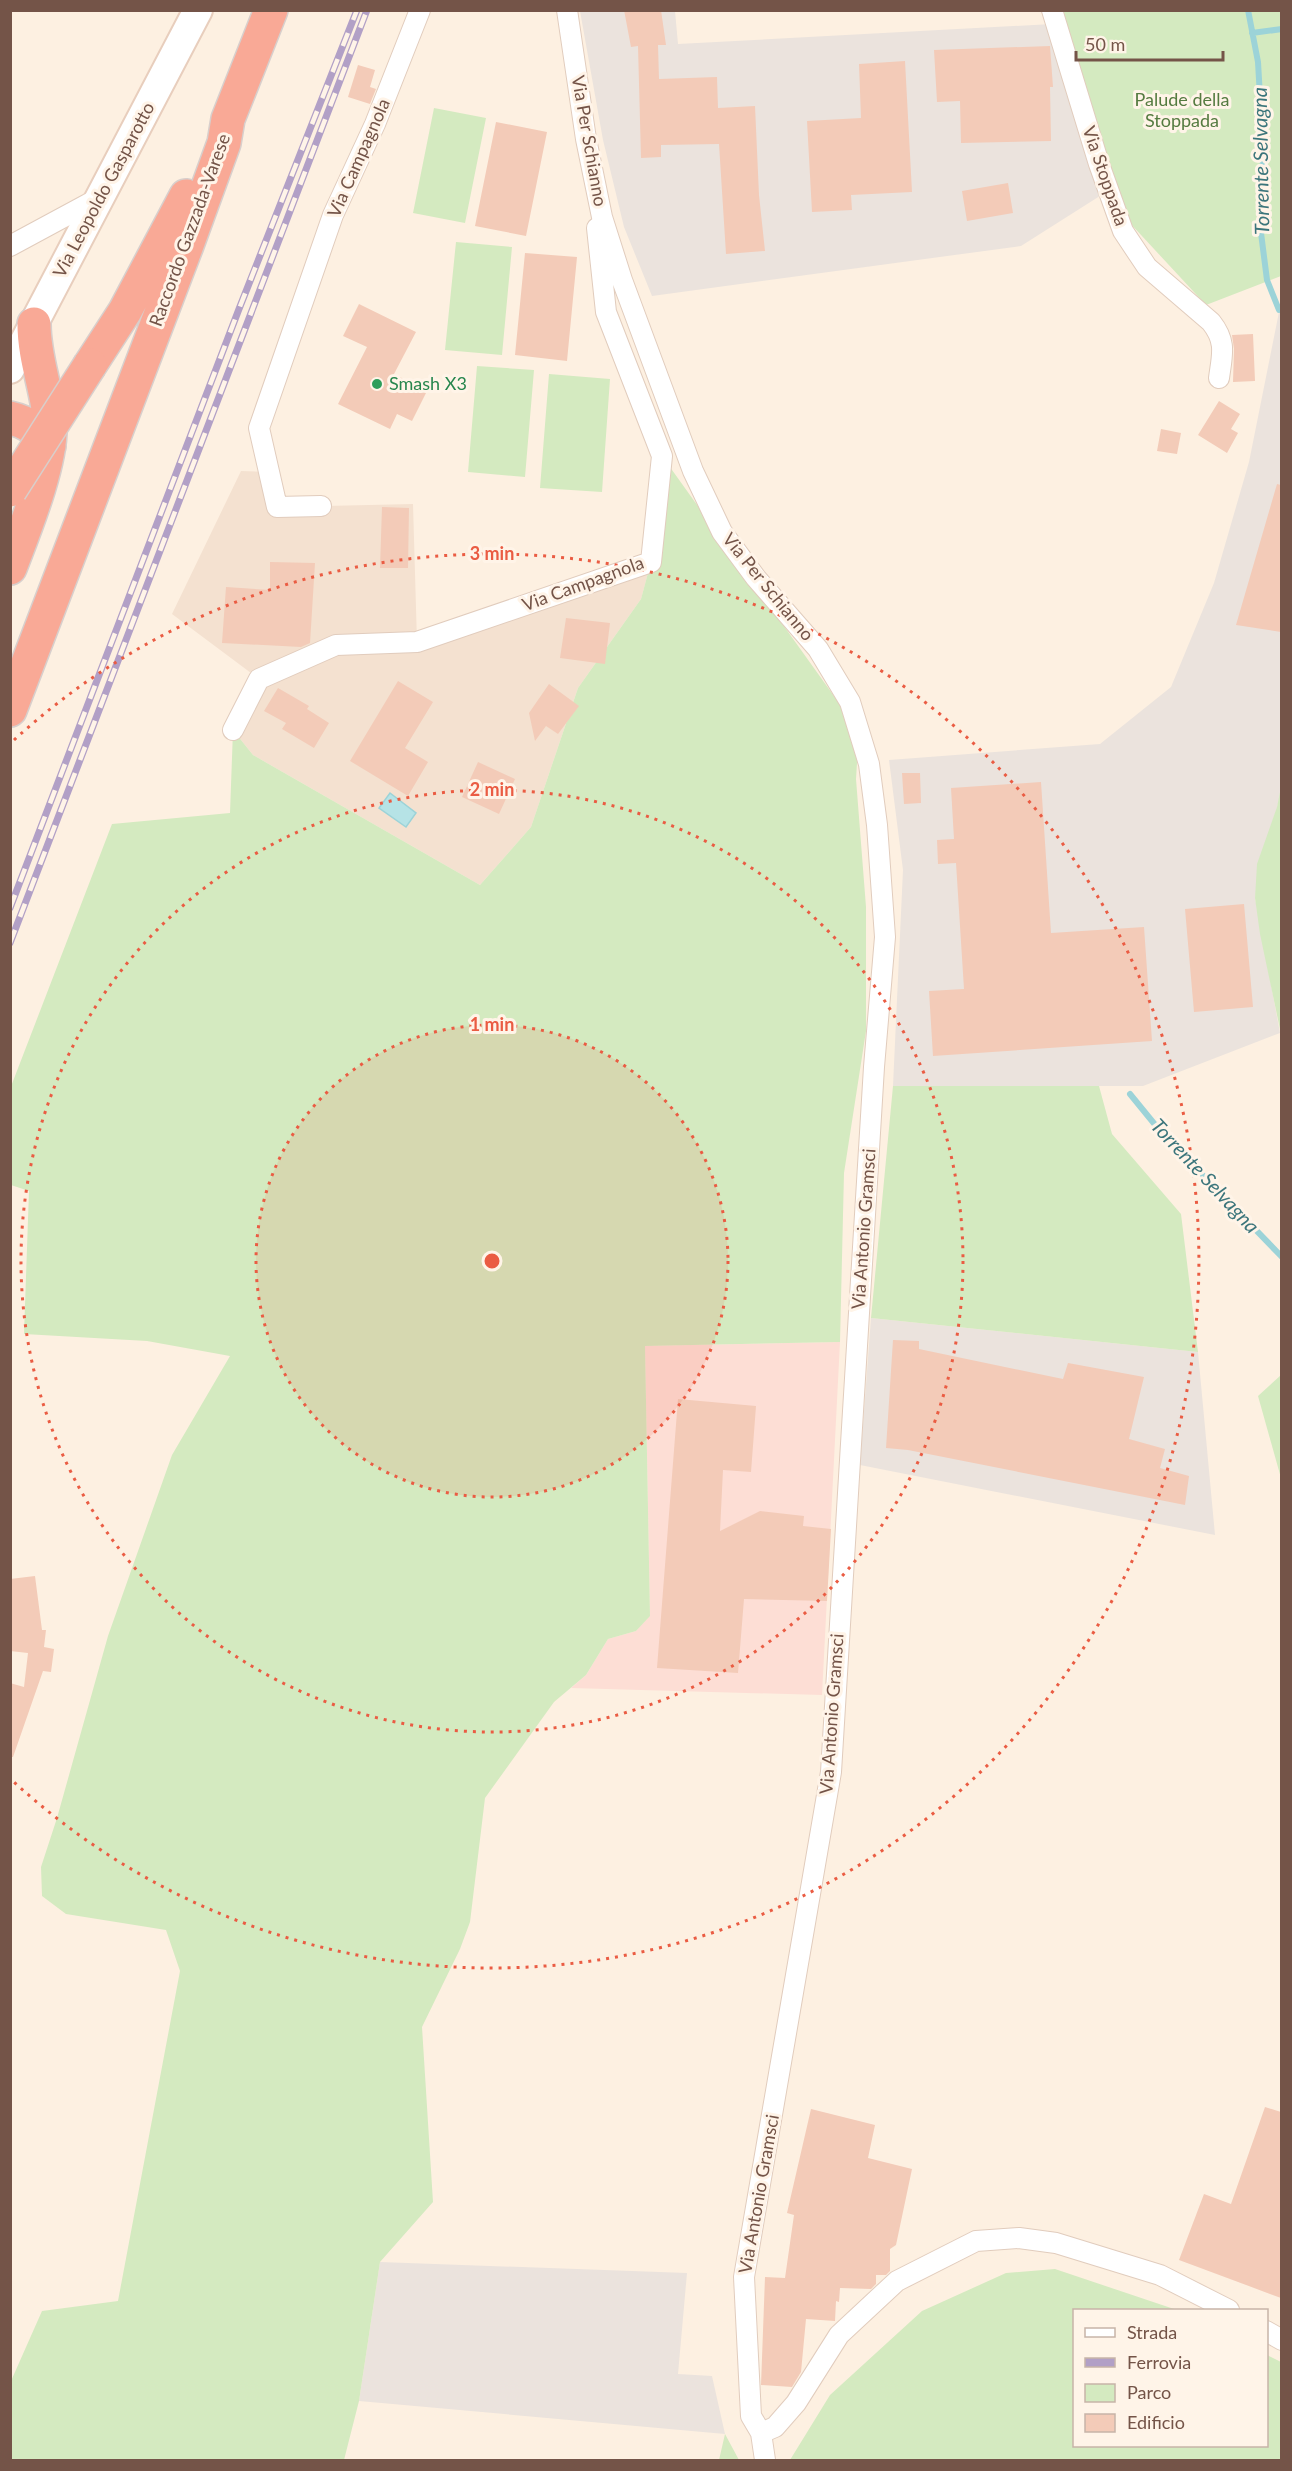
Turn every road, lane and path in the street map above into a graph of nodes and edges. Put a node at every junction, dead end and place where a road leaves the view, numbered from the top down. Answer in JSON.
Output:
{"nodes":[{"id":1,"x":198,"y":10,"type":"edge"},
{"id":2,"x":271,"y":10,"type":"edge"},
{"id":3,"x":420,"y":10,"type":"edge"},
{"id":4,"x":567,"y":10,"type":"edge"},
{"id":5,"x":1052,"y":10,"type":"edge"},
{"id":6,"x":228,"y":119,"type":"junction"},
{"id":7,"x":586,"y":139,"type":"junction"},
{"id":8,"x":101,"y":197,"type":"junction"},
{"id":9,"x":10,"y":246,"type":"edge"},
{"id":10,"x":34,"y":324,"type":"junction"},
{"id":11,"x":10,"y":369,"type":"edge"},
{"id":12,"x":1219,"y":378,"type":"dead end"},
{"id":13,"x":10,"y":418,"type":"edge"},
{"id":14,"x":49,"y":446,"type":"junction"},
{"id":15,"x":11,"y":485,"type":"edge"},
{"id":16,"x":321,"y":506,"type":"dead end"},
{"id":17,"x":10,"y":560,"type":"edge"},
{"id":18,"x":10,"y":568,"type":"edge"},
{"id":19,"x":10,"y":710,"type":"edge"},
{"id":20,"x":233,"y":730,"type":"dead end"},
{"id":21,"x":874,"y":1067,"type":"joint"},
{"id":22,"x":1227,"y":2309,"type":"edge"},
{"id":23,"x":1268,"y":2332,"type":"edge"},
{"id":24,"x":1281,"y":2340,"type":"edge"},
{"id":25,"x":761,"y":2433,"type":"junction"},
{"id":26,"x":765,"y":2460,"type":"edge"}],
"edges":[{"from":1,"to":8,"type":"main road","name":"Via Leopoldo Gasparotto"},
{"from":2,"to":6,"type":"highway"},
{"from":3,"to":16,"type":"street","name":"Via Campagnola"},
{"from":4,"to":7,"type":"street","name":"Via Per Schianno"},
{"from":5,"to":12,"type":"street","name":"Via Stoppada"},
{"from":6,"to":15,"type":"highway","name":"Raccordo Gazzada-Varese","bridge":true},
{"from":6,"to":19,"type":"highway","name":"Raccordo Gazzada-Varese"},
{"from":7,"to":20,"type":"street","name":"Via Campagnola"},
{"from":7,"to":21,"type":"street","name":"Via Per Schianno"},
{"from":8,"to":9,"type":"street"},
{"from":8,"to":10,"type":"main road","name":"Via Leopoldo Gasparotto"},
{"from":10,"to":11,"type":"main road","name":"Via Leopoldo Gasparotto"},
{"from":10,"to":14,"type":"highway"},
{"from":13,"to":14,"type":"highway"},
{"from":14,"to":18,"type":"highway"},
{"from":15,"to":17,"type":"highway"},
{"from":21,"to":25,"type":"street","name":"Via Antonio Gramsci"},
{"from":22,"to":25,"type":"street"},
{"from":23,"to":24,"type":"street"},
{"from":25,"to":26,"type":"street","name":"Via Antonio Gramsci"}]}
